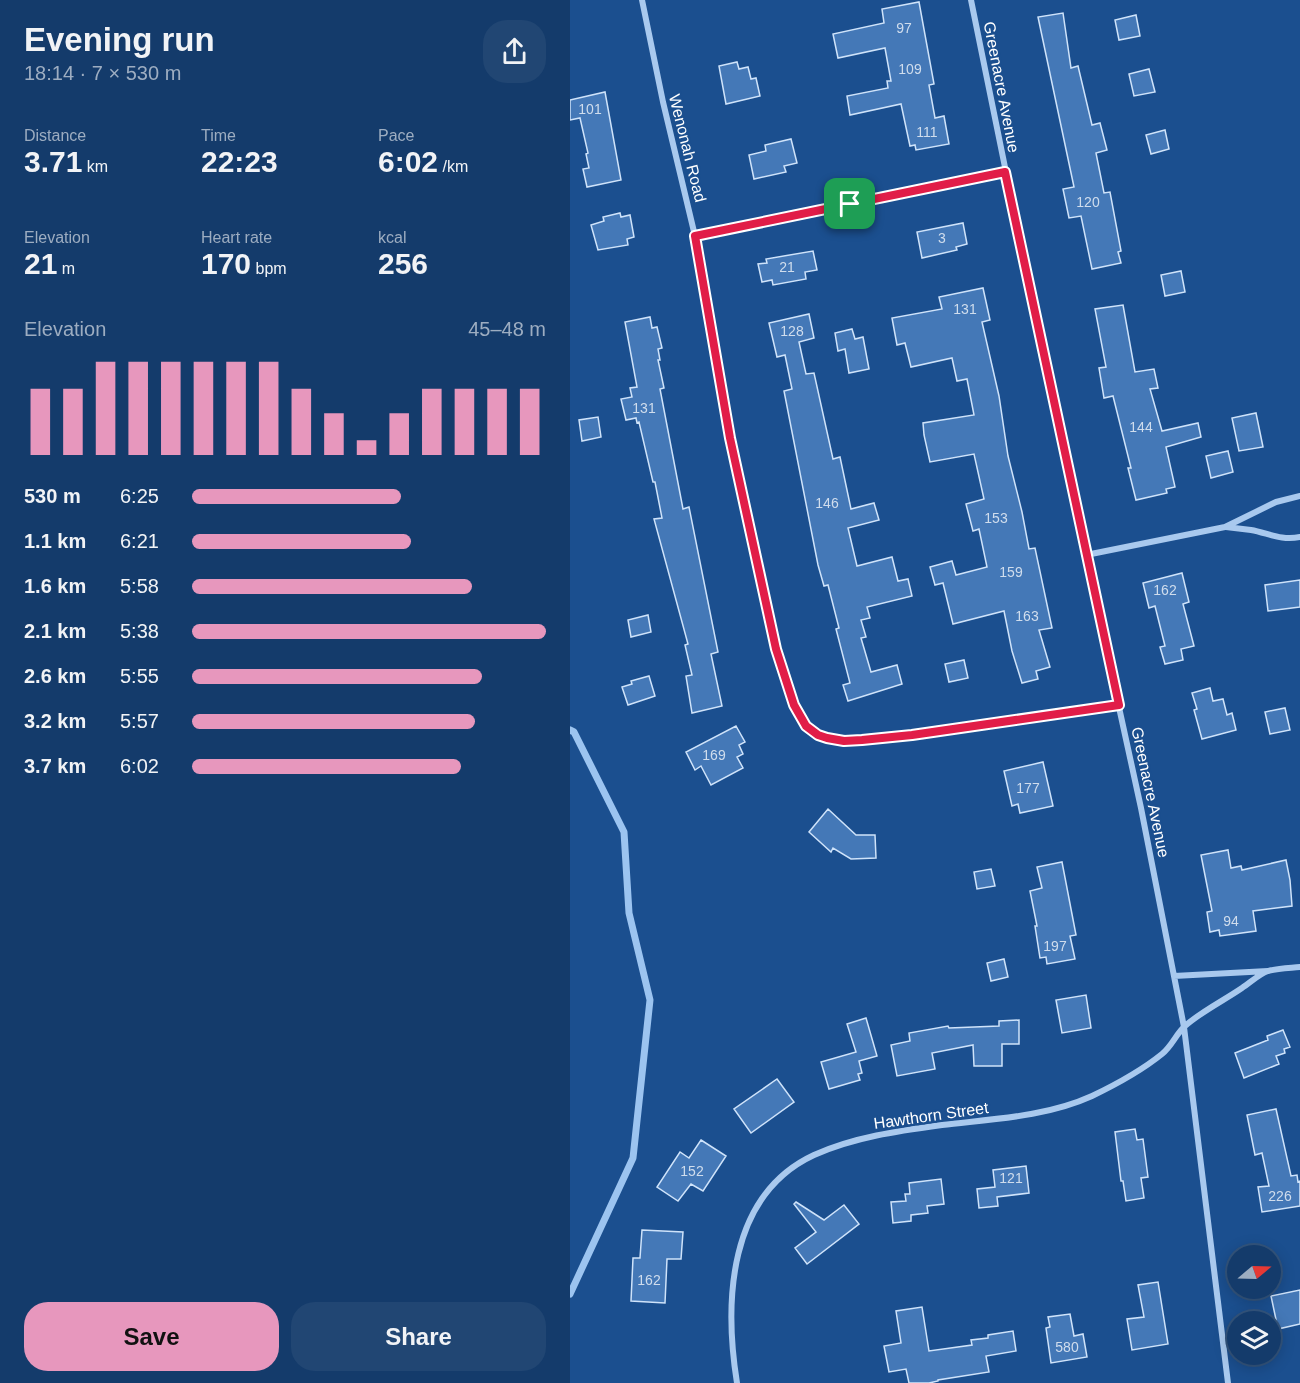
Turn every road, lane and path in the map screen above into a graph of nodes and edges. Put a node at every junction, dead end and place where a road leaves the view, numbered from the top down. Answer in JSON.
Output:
{"nodes":[{"id":1,"x":642,"y":0,"type":"edge"},
{"id":2,"x":971,"y":0,"type":"edge"},
{"id":3,"x":1005,"y":172,"type":"junction"},
{"id":4,"x":695,"y":236,"type":"junction"},
{"id":5,"x":1300,"y":496,"type":"edge"},
{"id":6,"x":1225,"y":527,"type":"junction"},
{"id":7,"x":1300,"y":537,"type":"edge"},
{"id":8,"x":1086,"y":555,"type":"junction"},
{"id":9,"x":1119,"y":705,"type":"junction"},
{"id":10,"x":1300,"y":967,"type":"edge"},
{"id":11,"x":1268,"y":971,"type":"junction"},
{"id":12,"x":1174,"y":976,"type":"junction"},
{"id":13,"x":1184,"y":1027,"type":"junction"},
{"id":14,"x":737,"y":1383,"type":"edge"},
{"id":15,"x":1228,"y":1383,"type":"edge"}],
"edges":[{"from":1,"to":4,"type":"street","name":"Wenonah Road"},
{"from":2,"to":3,"type":"street","name":"Greenacre Avenue"},
{"from":3,"to":4,"type":"street"},
{"from":3,"to":8,"type":"street","name":"Greenacre Avenue"},
{"from":4,"to":9,"type":"street","name":"Wenonah Road"},
{"from":5,"to":6,"type":"street"},
{"from":6,"to":7,"type":"street"},
{"from":6,"to":8,"type":"street"},
{"from":8,"to":9,"type":"street","name":"Greenacre Avenue"},
{"from":9,"to":12,"type":"street","name":"Greenacre Avenue"},
{"from":10,"to":11,"type":"street","name":"Hawthorn Street"},
{"from":11,"to":12,"type":"street","name":"Hawthorn Street"},
{"from":11,"to":13,"type":"street","name":"Hawthorn Street"},
{"from":12,"to":13,"type":"street","name":"Greenacre Avenue"},
{"from":13,"to":14,"type":"street","name":"Hawthorn Street"},
{"from":13,"to":15,"type":"street","name":"Greenacre Avenue"}]}
